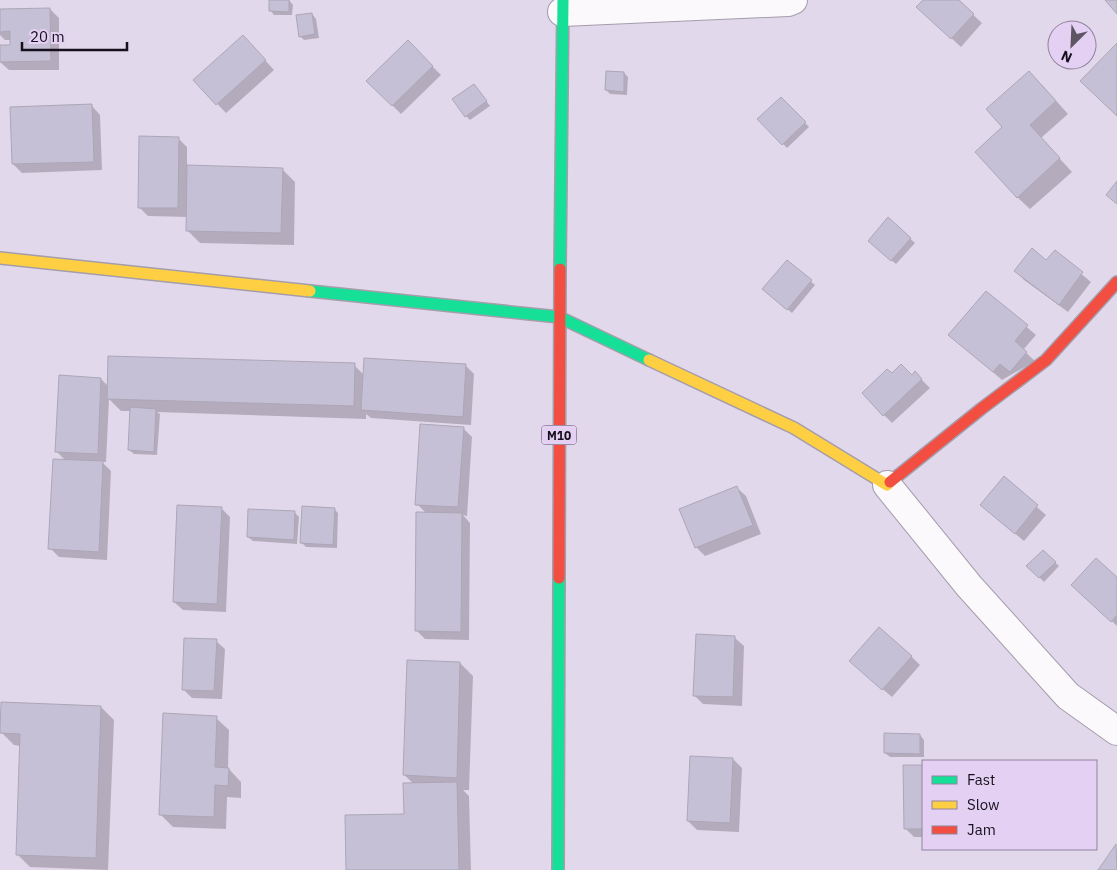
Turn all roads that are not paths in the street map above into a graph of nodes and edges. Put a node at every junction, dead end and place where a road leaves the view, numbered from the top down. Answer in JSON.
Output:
{"nodes":[{"id":1,"x":793,"y":0,"type":"edge"},
{"id":2,"x":562,"y":6,"type":"edge"},
{"id":3,"x":0,"y":258,"type":"edge"},
{"id":4,"x":1117,"y":282,"type":"edge"},
{"id":5,"x":559,"y":317,"type":"junction"},
{"id":6,"x":887,"y":485,"type":"junction"},
{"id":7,"x":1117,"y":730,"type":"edge"},
{"id":8,"x":558,"y":870,"type":"edge"}],
"edges":[{"from":1,"to":2,"type":"street"},
{"from":2,"to":5,"type":"street","number":"M10"},
{"from":3,"to":5,"type":"street"},
{"from":4,"to":6,"type":"street"},
{"from":5,"to":6,"type":"street"},
{"from":5,"to":8,"type":"street","number":"M10"},
{"from":6,"to":7,"type":"street"}]}
